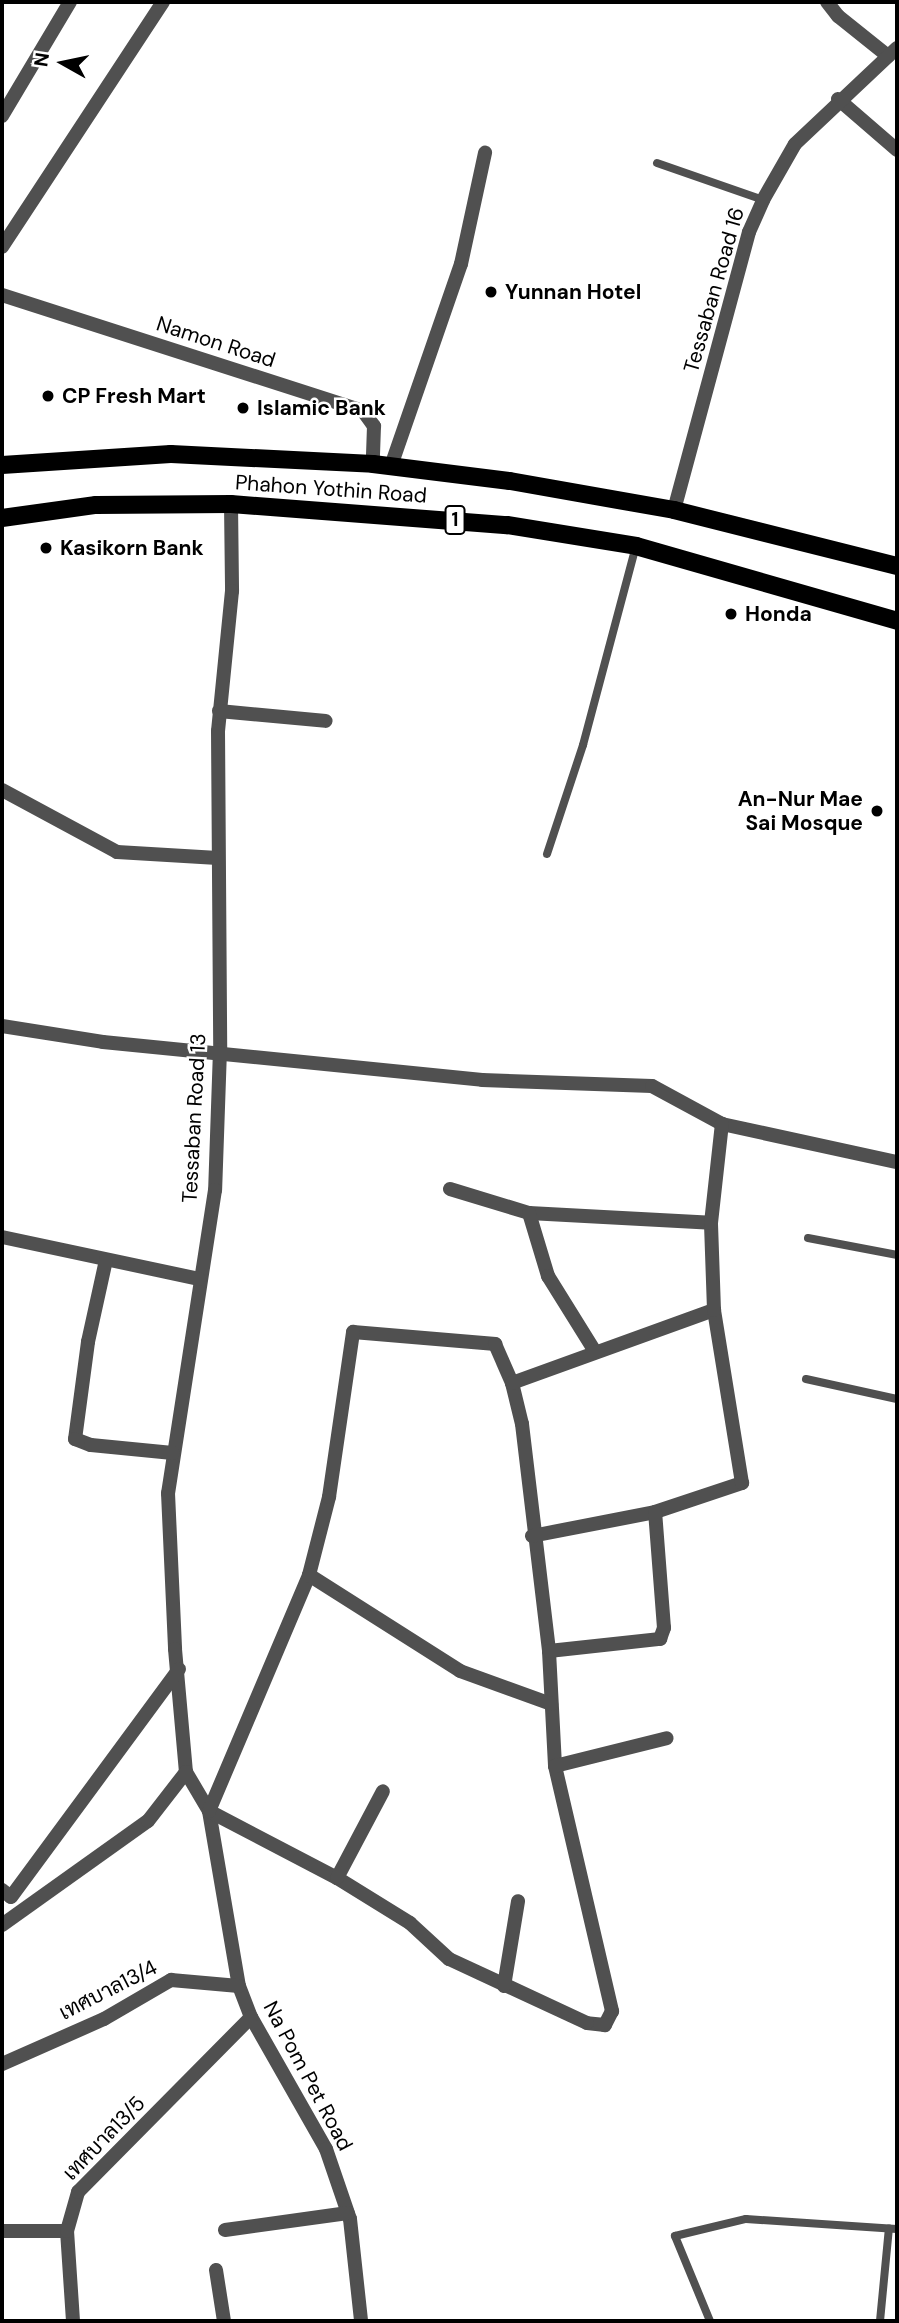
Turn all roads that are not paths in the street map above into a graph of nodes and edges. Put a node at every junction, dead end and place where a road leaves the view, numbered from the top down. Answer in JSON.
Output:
{"nodes":[{"id":1,"x":71,"y":2,"type":"edge"},
{"id":2,"x":163,"y":2,"type":"edge"},
{"id":3,"x":827,"y":2,"type":"edge"},
{"id":4,"x":893,"y":52,"type":"edge"},
{"id":5,"x":838,"y":99,"type":"junction"},
{"id":6,"x":2,"y":116,"type":"edge"},
{"id":7,"x":897,"y":150,"type":"edge"},
{"id":8,"x":485,"y":153,"type":"dead end"},
{"id":9,"x":657,"y":163,"type":"dead end"},
{"id":10,"x":763,"y":200,"type":"junction"},
{"id":11,"x":2,"y":247,"type":"edge"},
{"id":12,"x":2,"y":295,"type":"edge"},
{"id":13,"x":2,"y":465,"type":"edge"},
{"id":14,"x":382,"y":465,"type":"junction"},
{"id":15,"x":231,"y":504,"type":"junction"},
{"id":16,"x":674,"y":510,"type":"junction"},
{"id":17,"x":2,"y":518,"type":"edge"},
{"id":18,"x":636,"y":547,"type":"junction"},
{"id":19,"x":897,"y":566,"type":"edge"},
{"id":20,"x":897,"y":621,"type":"edge"},
{"id":21,"x":219,"y":711,"type":"junction"},
{"id":22,"x":326,"y":720,"type":"dead end"},
{"id":23,"x":2,"y":790,"type":"edge"},
{"id":24,"x":547,"y":854,"type":"dead end"},
{"id":25,"x":218,"y":858,"type":"junction"},
{"id":26,"x":2,"y":1026,"type":"edge"},
{"id":27,"x":220,"y":1050,"type":"junction"},
{"id":28,"x":722,"y":1124,"type":"junction"},
{"id":29,"x":897,"y":1162,"type":"edge"},
{"id":30,"x":450,"y":1189,"type":"dead end"},
{"id":31,"x":529,"y":1213,"type":"junction"},
{"id":32,"x":711,"y":1223,"type":"junction"},
{"id":33,"x":2,"y":1237,"type":"edge"},
{"id":34,"x":808,"y":1238,"type":"dead end"},
{"id":35,"x":897,"y":1255,"type":"edge"},
{"id":36,"x":106,"y":1260,"type":"junction"},
{"id":37,"x":200,"y":1279,"type":"junction"},
{"id":38,"x":714,"y":1310,"type":"junction"},
{"id":39,"x":594,"y":1350,"type":"junction"},
{"id":40,"x":806,"y":1379,"type":"dead end"},
{"id":41,"x":512,"y":1383,"type":"junction"},
{"id":42,"x":897,"y":1399,"type":"edge"},
{"id":43,"x":173,"y":1453,"type":"junction"},
{"id":44,"x":655,"y":1512,"type":"junction"},
{"id":45,"x":532,"y":1536,"type":"junction"},
{"id":46,"x":309,"y":1575,"type":"junction"},
{"id":47,"x":549,"y":1651,"type":"junction"},
{"id":48,"x":179,"y":1670,"type":"junction"},
{"id":49,"x":551,"y":1704,"type":"junction"},
{"id":50,"x":667,"y":1738,"type":"dead end"},
{"id":51,"x":555,"y":1766,"type":"junction"},
{"id":52,"x":186,"y":1772,"type":"junction"},
{"id":53,"x":383,"y":1791,"type":"dead end"},
{"id":54,"x":209,"y":1811,"type":"junction"},
{"id":55,"x":337,"y":1878,"type":"junction"},
{"id":56,"x":2,"y":1890,"type":"edge"},
{"id":57,"x":518,"y":1901,"type":"dead end"},
{"id":58,"x":2,"y":1925,"type":"edge"},
{"id":59,"x":239,"y":1986,"type":"junction"},
{"id":60,"x":504,"y":1986,"type":"junction"},
{"id":61,"x":251,"y":2017,"type":"junction"},
{"id":62,"x":2,"y":2064,"type":"edge"},
{"id":63,"x":348,"y":2213,"type":"junction"},
{"id":64,"x":893,"y":2228,"type":"edge"},
{"id":65,"x":225,"y":2230,"type":"dead end"},
{"id":66,"x":2,"y":2231,"type":"edge"},
{"id":67,"x":67,"y":2231,"type":"junction"},
{"id":68,"x":216,"y":2270,"type":"dead end"},
{"id":69,"x":73,"y":2321,"type":"edge"},
{"id":70,"x":224,"y":2321,"type":"edge"},
{"id":71,"x":361,"y":2321,"type":"edge"},
{"id":72,"x":710,"y":2321,"type":"edge"},
{"id":73,"x":880,"y":2321,"type":"edge"}],
"edges":[{"from":1,"to":6,"type":"street"},
{"from":2,"to":11,"type":"street"},
{"from":3,"to":4,"type":"street"},
{"from":4,"to":5,"type":"street","name":"Tessaban Road 16"},
{"from":5,"to":7,"type":"street"},
{"from":5,"to":10,"type":"street","name":"Tessaban Road 16"},
{"from":8,"to":14,"type":"street"},
{"from":9,"to":10,"type":"lane"},
{"from":10,"to":16,"type":"street","name":"Tessaban Road 16"},
{"from":12,"to":14,"type":"street","name":"Namon Road"},
{"from":13,"to":14,"type":"main road","name":"Phahon Yothin Road","number":"1"},
{"from":14,"to":16,"type":"main road","name":"Phahon Yothin Road","number":"1"},
{"from":15,"to":17,"type":"main road","name":"Phahon Yothin Road","number":"1"},
{"from":15,"to":18,"type":"main road","name":"Phahon Yothin Road","number":"1"},
{"from":15,"to":21,"type":"street","name":"Tessaban Road 13"},
{"from":16,"to":19,"type":"main road","name":"Phahon Yothin Road","number":"1"},
{"from":18,"to":20,"type":"main road","name":"Phahon Yothin Road","number":"1"},
{"from":18,"to":24,"type":"lane"},
{"from":21,"to":22,"type":"street"},
{"from":21,"to":25,"type":"street","name":"Tessaban Road 13"},
{"from":23,"to":25,"type":"street"},
{"from":25,"to":27,"type":"street","name":"Tessaban Road 13"},
{"from":26,"to":27,"type":"street"},
{"from":27,"to":28,"type":"street"},
{"from":27,"to":37,"type":"street","name":"Tessaban Road 13"},
{"from":28,"to":29,"type":"street"},
{"from":28,"to":32,"type":"street"},
{"from":30,"to":31,"type":"street"},
{"from":31,"to":32,"type":"street"},
{"from":31,"to":39,"type":"street"},
{"from":32,"to":38,"type":"street"},
{"from":33,"to":36,"type":"street"},
{"from":34,"to":35,"type":"lane"},
{"from":36,"to":37,"type":"street"},
{"from":36,"to":43,"type":"street"},
{"from":37,"to":43,"type":"street","name":"Tessaban Road 13"},
{"from":38,"to":39,"type":"street"},
{"from":38,"to":44,"type":"street"},
{"from":39,"to":41,"type":"street"},
{"from":40,"to":42,"type":"lane"},
{"from":41,"to":45,"type":"street"},
{"from":41,"to":46,"type":"street"},
{"from":43,"to":48,"type":"street","name":"Tessaban Road 13"},
{"from":44,"to":45,"type":"street"},
{"from":44,"to":47,"type":"street"},
{"from":45,"to":47,"type":"street"},
{"from":46,"to":49,"type":"street"},
{"from":46,"to":54,"type":"street"},
{"from":47,"to":49,"type":"street"},
{"from":48,"to":52,"type":"street","name":"Tessaban Road 13"},
{"from":48,"to":56,"type":"street"},
{"from":49,"to":51,"type":"street"},
{"from":50,"to":51,"type":"street"},
{"from":51,"to":60,"type":"street"},
{"from":52,"to":54,"type":"street","name":"Na Pom Pet Road"},
{"from":52,"to":58,"type":"street"},
{"from":53,"to":55,"type":"street"},
{"from":54,"to":55,"type":"street"},
{"from":54,"to":59,"type":"street","name":"Na Pom Pet Road"},
{"from":55,"to":60,"type":"street"},
{"from":57,"to":60,"type":"street"},
{"from":59,"to":61,"type":"street","name":"Na Pom Pet Road"},
{"from":59,"to":62,"type":"street","name":"เทศบาล13/4"},
{"from":61,"to":63,"type":"street","name":"Na Pom Pet Road"},
{"from":61,"to":67,"type":"street","name":"เทศบาล13/5"},
{"from":63,"to":65,"type":"street"},
{"from":63,"to":71,"type":"street","name":"Na Pom Pet Road"},
{"from":64,"to":72,"type":"lane"},
{"from":64,"to":73,"type":"lane"},
{"from":66,"to":67,"type":"street"},
{"from":67,"to":69,"type":"street","name":"เทศบาล13/5"},
{"from":68,"to":70,"type":"street"}]}
